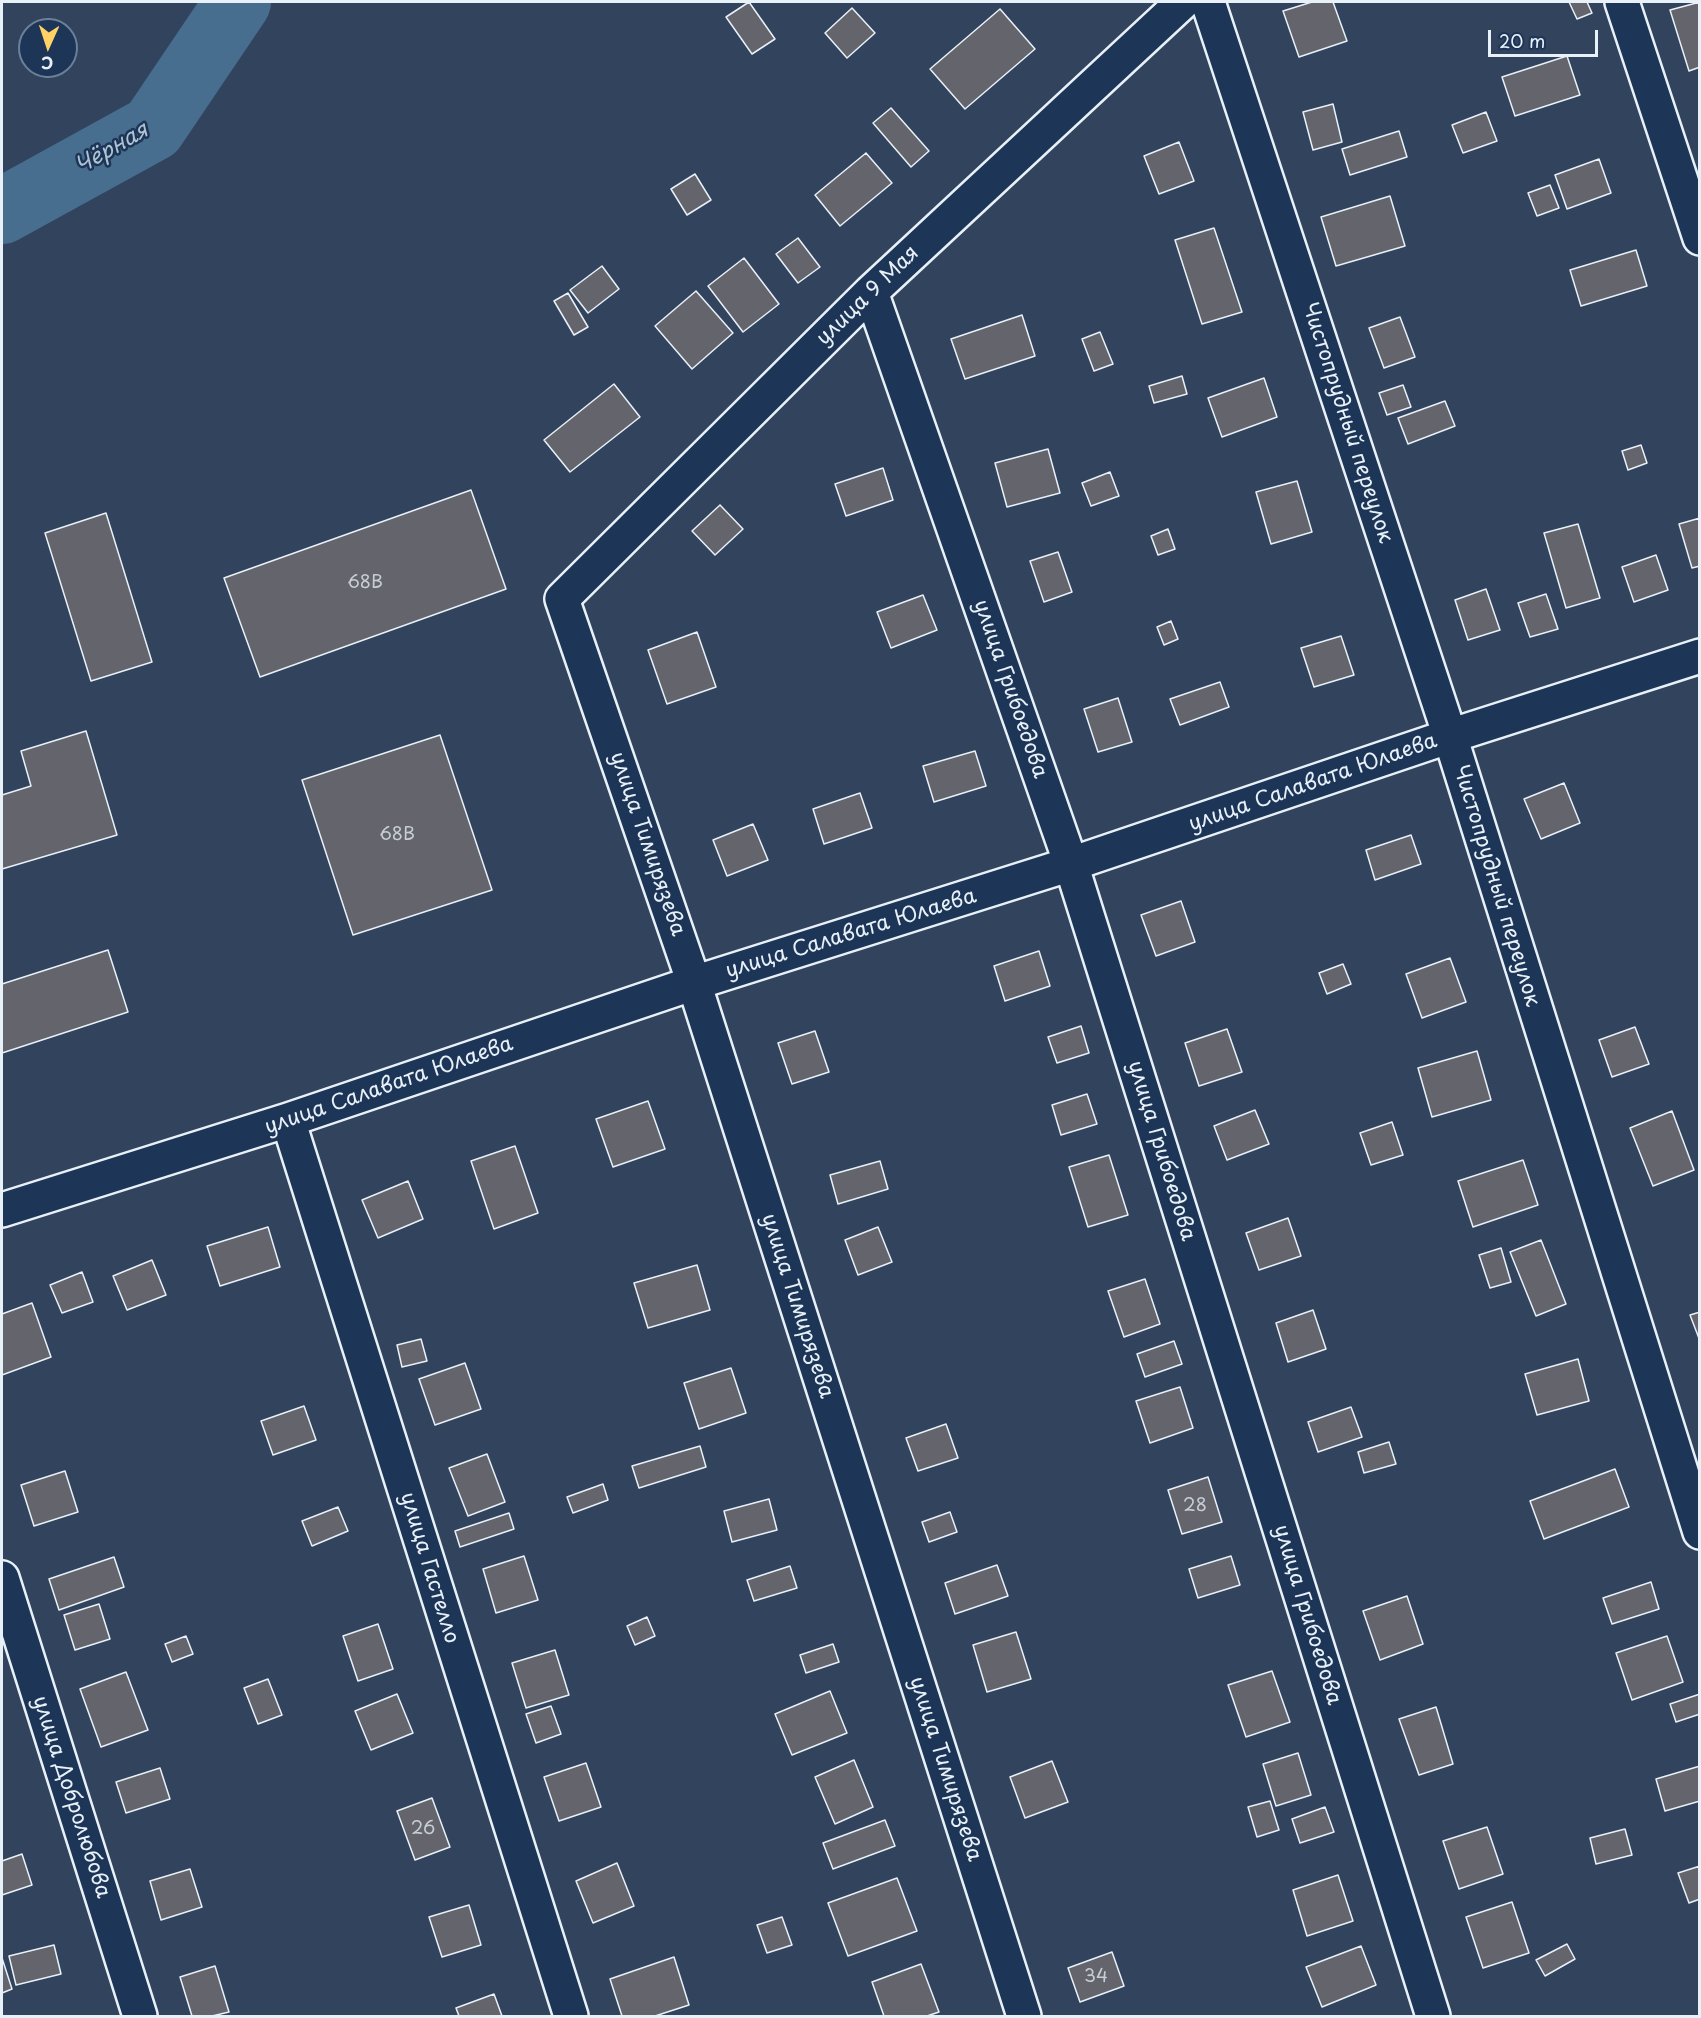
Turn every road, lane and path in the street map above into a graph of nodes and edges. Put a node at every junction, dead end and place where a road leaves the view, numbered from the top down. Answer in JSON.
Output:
{"nodes":[{"id":1,"x":1182,"y":2,"type":"edge"},
{"id":2,"x":1208,"y":2,"type":"edge"},
{"id":3,"x":1622,"y":2,"type":"edge"},
{"id":4,"x":1700,"y":238,"type":"edge"},
{"id":5,"x":871,"y":292,"type":"junction"},
{"id":6,"x":562,"y":599,"type":"joint"},
{"id":7,"x":1700,"y":656,"type":"edge"},
{"id":8,"x":1450,"y":736,"type":"junction"},
{"id":9,"x":1071,"y":864,"type":"junction"},
{"id":10,"x":694,"y":983,"type":"junction"},
{"id":11,"x":288,"y":1120,"type":"junction"},
{"id":12,"x":2,"y":1210,"type":"edge"},
{"id":13,"x":1700,"y":1532,"type":"edge"},
{"id":14,"x":2,"y":1578,"type":"edge"},
{"id":15,"x":140,"y":2016,"type":"edge"},
{"id":16,"x":571,"y":2016,"type":"edge"},
{"id":17,"x":1024,"y":2016,"type":"edge"},
{"id":18,"x":1433,"y":2016,"type":"edge"}],
"edges":[{"from":1,"to":5,"type":"street","name":"улица 9 Мая"},
{"from":2,"to":8,"type":"street","name":"Чистопрудный переулок"},
{"from":3,"to":4,"type":"street"},
{"from":5,"to":6,"type":"street","name":"улица 9 Мая"},
{"from":5,"to":9,"type":"street","name":"улица Грибоедова"},
{"from":6,"to":10,"type":"street","name":"улица Тимирязева"},
{"from":7,"to":8,"type":"street","name":"улица Салавата Юлаева"},
{"from":8,"to":9,"type":"street","name":"улица Салавата Юлаева"},
{"from":8,"to":13,"type":"street","name":"Чистопрудный переулок"},
{"from":9,"to":10,"type":"street","name":"улица Салавата Юлаева"},
{"from":9,"to":18,"type":"street","name":"улица Грибоедова"},
{"from":10,"to":11,"type":"street","name":"улица Салавата Юлаева"},
{"from":10,"to":17,"type":"street","name":"улица Тимирязева"},
{"from":11,"to":12,"type":"street","name":"улица Салавата Юлаева"},
{"from":11,"to":16,"type":"street","name":"улица Гастелло"},
{"from":14,"to":15,"type":"street","name":"улица Добролюбова"}]}
